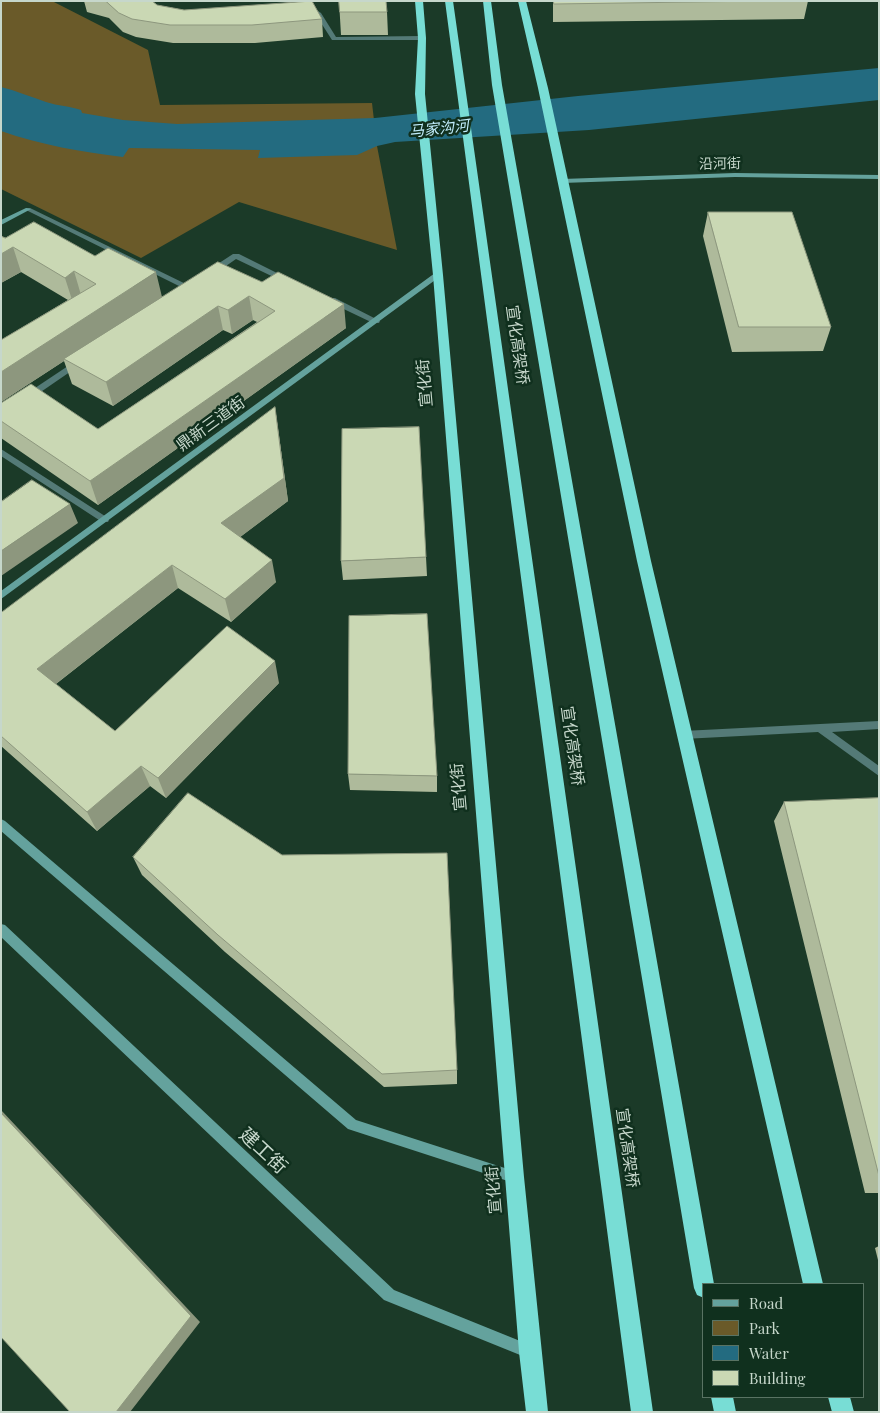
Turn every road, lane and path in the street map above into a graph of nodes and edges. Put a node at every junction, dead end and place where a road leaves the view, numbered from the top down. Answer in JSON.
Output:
{"nodes":[{"id":1,"x":419,"y":1,"type":"edge"},
{"id":2,"x":449,"y":1,"type":"edge"},
{"id":3,"x":487,"y":1,"type":"edge"},
{"id":4,"x":522,"y":1,"type":"edge"},
{"id":5,"x":309,"y":14,"type":"edge"},
{"id":6,"x":422,"y":38,"type":"junction"},
{"id":7,"x":879,"y":177,"type":"edge"},
{"id":8,"x":562,"y":181,"type":"junction"},
{"id":9,"x":1,"y":222,"type":"edge"},
{"id":10,"x":438,"y":275,"type":"junction"},
{"id":11,"x":204,"y":277,"type":"edge"},
{"id":12,"x":196,"y":282,"type":"edge"},
{"id":13,"x":297,"y":284,"type":"edge"},
{"id":14,"x":188,"y":287,"type":"junction"},
{"id":15,"x":180,"y":292,"type":"edge"},
{"id":16,"x":324,"y":296,"type":"edge"},
{"id":17,"x":376,"y":320,"type":"junction"},
{"id":18,"x":82,"y":359,"type":"edge"},
{"id":19,"x":18,"y":403,"type":"edge"},
{"id":20,"x":1,"y":452,"type":"edge"},
{"id":21,"x":106,"y":520,"type":"junction"},
{"id":22,"x":1,"y":596,"type":"edge"},
{"id":23,"x":879,"y":725,"type":"edge"},
{"id":24,"x":820,"y":728,"type":"junction"},
{"id":25,"x":683,"y":735,"type":"junction"},
{"id":26,"x":879,"y":772,"type":"edge"},
{"id":27,"x":1,"y":824,"type":"edge"},
{"id":28,"x":1,"y":929,"type":"edge"},
{"id":29,"x":514,"y":1177,"type":"junction"},
{"id":30,"x":703,"y":1283,"type":"edge"},
{"id":31,"x":813,"y":1283,"type":"edge"},
{"id":32,"x":530,"y":1352,"type":"junction"},
{"id":33,"x":722,"y":1398,"type":"edge"},
{"id":34,"x":839,"y":1398,"type":"edge"},
{"id":35,"x":537,"y":1412,"type":"edge"},
{"id":36,"x":642,"y":1412,"type":"edge"},
{"id":37,"x":725,"y":1412,"type":"edge"},
{"id":38,"x":843,"y":1412,"type":"edge"}],
"edges":[{"from":1,"to":6,"type":"highway"},
{"from":2,"to":36,"type":"highway","name":"宣化高架桥"},
{"from":3,"to":30,"type":"highway","name":"宣化高架桥"},
{"from":4,"to":8,"type":"highway"},
{"from":5,"to":6,"type":"street"},
{"from":6,"to":10,"type":"highway","name":"宣化街"},
{"from":7,"to":8,"type":"street","name":"沿河街"},
{"from":8,"to":25,"type":"highway"},
{"from":9,"to":14,"type":"street"},
{"from":10,"to":17,"type":"street","name":"鼎新三道街"},
{"from":10,"to":29,"type":"highway","name":"宣化街"},
{"from":11,"to":13,"type":"street"},
{"from":12,"to":14,"type":"street"},
{"from":14,"to":15,"type":"street"},
{"from":16,"to":17,"type":"street"},
{"from":17,"to":21,"type":"street","name":"鼎新三道街"},
{"from":18,"to":19,"type":"street"},
{"from":20,"to":21,"type":"street"},
{"from":21,"to":22,"type":"street","name":"鼎新三道街"},
{"from":23,"to":24,"type":"street"},
{"from":24,"to":25,"type":"street"},
{"from":24,"to":26,"type":"street"},
{"from":25,"to":31,"type":"highway"},
{"from":27,"to":29,"type":"street"},
{"from":28,"to":32,"type":"street","name":"建工街"},
{"from":29,"to":32,"type":"highway","name":"宣化街"},
{"from":32,"to":35,"type":"highway","name":"宣化街"},
{"from":33,"to":37,"type":"highway"},
{"from":34,"to":38,"type":"highway"}]}
